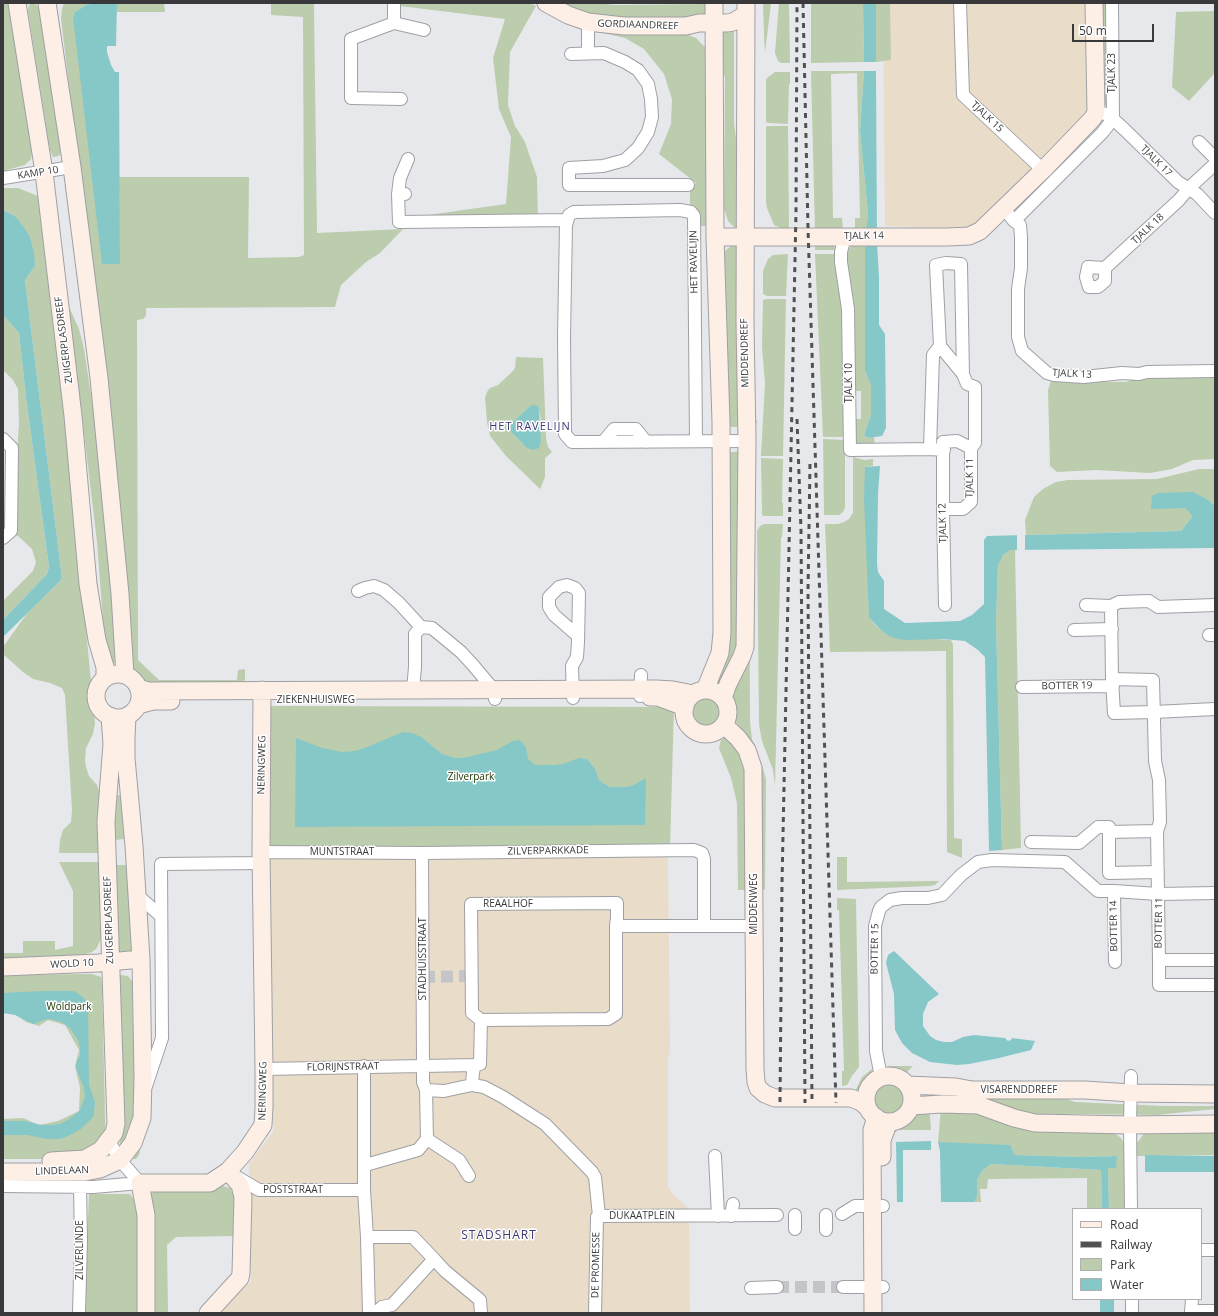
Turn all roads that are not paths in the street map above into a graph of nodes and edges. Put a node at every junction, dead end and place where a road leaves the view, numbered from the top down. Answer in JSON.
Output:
{"nodes":[{"id":1,"x":17,"y":3,"type":"edge"},
{"id":2,"x":47,"y":3,"type":"edge"},
{"id":3,"x":58,"y":3,"type":"edge"},
{"id":4,"x":394,"y":3,"type":"edge"},
{"id":5,"x":546,"y":3,"type":"edge"},
{"id":6,"x":714,"y":3,"type":"edge"},
{"id":7,"x":732,"y":3,"type":"edge"},
{"id":8,"x":960,"y":3,"type":"edge"},
{"id":9,"x":1094,"y":3,"type":"edge"},
{"id":10,"x":1112,"y":3,"type":"edge"},
{"id":11,"x":746,"y":9,"type":"edge"},
{"id":12,"x":588,"y":22,"type":"junction"},
{"id":13,"x":394,"y":23,"type":"junction"},
{"id":14,"x":714,"y":23,"type":"junction"},
{"id":15,"x":686,"y":26,"type":"junction"},
{"id":16,"x":52,"y":29,"type":"junction"},
{"id":17,"x":424,"y":30,"type":"dead end"},
{"id":18,"x":588,"y":53,"type":"junction"},
{"id":19,"x":571,"y":54,"type":"dead end"},
{"id":20,"x":714,"y":56,"type":"junction"},
{"id":21,"x":401,"y":99,"type":"dead end"},
{"id":22,"x":1096,"y":112,"type":"junction"},
{"id":23,"x":1113,"y":119,"type":"junction"},
{"id":24,"x":1199,"y":142,"type":"dead end"},
{"id":25,"x":1215,"y":158,"type":"edge"},
{"id":26,"x":408,"y":159,"type":"dead end"},
{"id":27,"x":1215,"y":164,"type":"edge"},
{"id":28,"x":72,"y":167,"type":"junction"},
{"id":29,"x":1043,"y":170,"type":"junction"},
{"id":30,"x":44,"y":172,"type":"junction"},
{"id":31,"x":3,"y":178,"type":"edge"},
{"id":32,"x":688,"y":185,"type":"dead end"},
{"id":33,"x":1189,"y":188,"type":"junction"},
{"id":34,"x":1002,"y":208,"type":"junction"},
{"id":35,"x":1215,"y":213,"type":"edge"},
{"id":36,"x":566,"y":220,"type":"junction"},
{"id":37,"x":1014,"y":221,"type":"junction"},
{"id":38,"x":853,"y":236,"type":"junction"},
{"id":39,"x":715,"y":237,"type":"junction"},
{"id":40,"x":745,"y":237,"type":"junction"},
{"id":41,"x":1105,"y":268,"type":"dead end"},
{"id":42,"x":940,"y":346,"type":"junction"},
{"id":43,"x":1215,"y":371,"type":"edge"},
{"id":44,"x":963,"y":374,"type":"junction"},
{"id":45,"x":3,"y":439,"type":"edge"},
{"id":46,"x":721,"y":440,"type":"junction"},
{"id":47,"x":696,"y":441,"type":"junction"},
{"id":48,"x":747,"y":441,"type":"junction"},
{"id":49,"x":944,"y":446,"type":"junction"},
{"id":50,"x":971,"y":448,"type":"junction"},
{"id":51,"x":930,"y":449,"type":"junction"},
{"id":52,"x":7,"y":485,"type":"edge"},
{"id":53,"x":3,"y":503,"type":"edge"},
{"id":54,"x":943,"y":509,"type":"junction"},
{"id":55,"x":11,"y":513,"type":"junction"},
{"id":56,"x":3,"y":538,"type":"edge"},
{"id":57,"x":358,"y":591,"type":"dead end"},
{"id":58,"x":945,"y":605,"type":"dead end"},
{"id":59,"x":1086,"y":605,"type":"dead end"},
{"id":60,"x":1212,"y":605,"type":"edge"},
{"id":61,"x":1111,"y":606,"type":"junction"},
{"id":62,"x":421,"y":627,"type":"junction"},
{"id":63,"x":1112,"y":629,"type":"junction"},
{"id":64,"x":1074,"y":630,"type":"dead end"},
{"id":65,"x":578,"y":636,"type":"dead end"},
{"id":66,"x":125,"y":675,"type":"junction"},
{"id":67,"x":105,"y":678,"type":"junction"},
{"id":68,"x":1112,"y":683,"type":"junction"},
{"id":69,"x":1022,"y":687,"type":"dead end"},
{"id":70,"x":138,"y":688,"type":"junction"},
{"id":71,"x":413,"y":690,"type":"junction"},
{"id":72,"x":494,"y":694,"type":"junction"},
{"id":73,"x":573,"y":694,"type":"junction"},
{"id":74,"x":262,"y":695,"type":"junction"},
{"id":75,"x":694,"y":697,"type":"junction"},
{"id":76,"x":722,"y":698,"type":"junction"},
{"id":77,"x":1215,"y":709,"type":"edge"},
{"id":78,"x":133,"y":711,"type":"junction"},
{"id":79,"x":1154,"y":712,"type":"junction"},
{"id":80,"x":110,"y":716,"type":"junction"},
{"id":81,"x":724,"y":725,"type":"junction"},
{"id":82,"x":1157,"y":831,"type":"junction"},
{"id":83,"x":1109,"y":832,"type":"junction"},
{"id":84,"x":1031,"y":842,"type":"dead end"},
{"id":85,"x":422,"y":853,"type":"junction"},
{"id":86,"x":261,"y":857,"type":"junction"},
{"id":87,"x":1024,"y":861,"type":"joint"},
{"id":88,"x":1158,"y":872,"type":"junction"},
{"id":89,"x":1114,"y":891,"type":"junction"},
{"id":90,"x":1215,"y":893,"type":"edge"},
{"id":91,"x":1158,"y":894,"type":"junction"},
{"id":92,"x":137,"y":896,"type":"junction"},
{"id":93,"x":161,"y":916,"type":"junction"},
{"id":94,"x":616,"y":926,"type":"junction"},
{"id":95,"x":704,"y":926,"type":"junction"},
{"id":96,"x":754,"y":926,"type":"junction"},
{"id":97,"x":140,"y":959,"type":"junction"},
{"id":98,"x":1159,"y":960,"type":"junction"},
{"id":99,"x":1215,"y":960,"type":"edge"},
{"id":100,"x":110,"y":961,"type":"junction"},
{"id":101,"x":1115,"y":962,"type":"dead end"},
{"id":102,"x":3,"y":967,"type":"edge"},
{"id":103,"x":1215,"y":985,"type":"edge"},
{"id":104,"x":481,"y":1020,"type":"junction"},
{"id":105,"x":475,"y":1065,"type":"junction"},
{"id":106,"x":364,"y":1066,"type":"junction"},
{"id":107,"x":423,"y":1066,"type":"junction"},
{"id":108,"x":264,"y":1068,"type":"junction"},
{"id":109,"x":1132,"y":1076,"type":"dead end"},
{"id":110,"x":881,"y":1077,"type":"junction"},
{"id":111,"x":472,"y":1085,"type":"junction"},
{"id":112,"x":907,"y":1085,"type":"junction"},
{"id":113,"x":426,"y":1090,"type":"junction"},
{"id":114,"x":1132,"y":1093,"type":"junction"},
{"id":115,"x":1215,"y":1094,"type":"edge"},
{"id":116,"x":143,"y":1096,"type":"junction"},
{"id":117,"x":911,"y":1106,"type":"junction"},
{"id":118,"x":875,"y":1109,"type":"junction"},
{"id":119,"x":116,"y":1124,"type":"joint"},
{"id":120,"x":1130,"y":1124,"type":"junction"},
{"id":121,"x":1215,"y":1124,"type":"edge"},
{"id":122,"x":427,"y":1140,"type":"junction"},
{"id":123,"x":109,"y":1142,"type":"junction"},
{"id":124,"x":715,"y":1156,"type":"dead end"},
{"id":125,"x":120,"y":1160,"type":"junction"},
{"id":126,"x":3,"y":1161,"type":"edge"},
{"id":127,"x":364,"y":1164,"type":"junction"},
{"id":128,"x":228,"y":1171,"type":"junction"},
{"id":129,"x":3,"y":1172,"type":"edge"},
{"id":130,"x":469,"y":1176,"type":"dead end"},
{"id":131,"x":140,"y":1183,"type":"junction"},
{"id":132,"x":3,"y":1186,"type":"edge"},
{"id":133,"x":80,"y":1187,"type":"junction"},
{"id":134,"x":364,"y":1190,"type":"junction"},
{"id":135,"x":878,"y":1206,"type":"junction"},
{"id":136,"x":1131,"y":1208,"type":"edge"},
{"id":137,"x":842,"y":1214,"type":"dead end"},
{"id":138,"x":795,"y":1215,"type":"dead end"},
{"id":139,"x":826,"y":1215,"type":"dead end"},
{"id":140,"x":598,"y":1216,"type":"junction"},
{"id":141,"x":718,"y":1216,"type":"junction"},
{"id":142,"x":777,"y":1216,"type":"dead end"},
{"id":143,"x":795,"y":1229,"type":"dead end"},
{"id":144,"x":826,"y":1230,"type":"dead end"},
{"id":145,"x":367,"y":1237,"type":"junction"},
{"id":146,"x":1202,"y":1250,"type":"edge"},
{"id":147,"x":1215,"y":1250,"type":"edge"},
{"id":148,"x":434,"y":1259,"type":"junction"},
{"id":149,"x":777,"y":1287,"type":"tunnel mouth"},
{"id":150,"x":843,"y":1287,"type":"tunnel mouth"},
{"id":151,"x":878,"y":1287,"type":"junction"},
{"id":152,"x":751,"y":1288,"type":"dead end"},
{"id":153,"x":1132,"y":1300,"type":"edge"},
{"id":154,"x":1192,"y":1308,"type":"edge"},
{"id":155,"x":1215,"y":1311,"type":"edge"},
{"id":156,"x":79,"y":1313,"type":"edge"},
{"id":157,"x":146,"y":1313,"type":"edge"},
{"id":158,"x":208,"y":1313,"type":"edge"},
{"id":159,"x":369,"y":1313,"type":"edge"},
{"id":160,"x":375,"y":1313,"type":"edge"},
{"id":161,"x":481,"y":1313,"type":"edge"},
{"id":162,"x":595,"y":1313,"type":"edge"},
{"id":163,"x":873,"y":1313,"type":"edge"},
{"id":164,"x":883,"y":1313,"type":"edge"},
{"id":165,"x":1132,"y":1313,"type":"edge"}],
"edges":[{"from":1,"to":30,"type":"main road","name":"ZUIGERPLASDREEF"},
{"from":2,"to":16,"type":"main road"},
{"from":3,"to":16,"type":"main road"},
{"from":4,"to":13,"type":"street"},
{"from":5,"to":12,"type":"main road","name":"GORDIAANDREEF"},
{"from":6,"to":14,"type":"main road"},
{"from":7,"to":11,"type":"main road"},
{"from":8,"to":29,"type":"street","name":"TJALK 15"},
{"from":9,"to":22,"type":"main road","name":"TJALK 23"},
{"from":10,"to":23,"type":"street","name":"TJALK 23"},
{"from":11,"to":14,"type":"main road","name":"GORDIAANDREEF"},
{"from":11,"to":40,"type":"main road","name":"MIDDENDREEF"},
{"from":12,"to":15,"type":"main road","name":"GORDIAANDREEF"},
{"from":12,"to":18,"type":"street"},
{"from":13,"to":17,"type":"street"},
{"from":13,"to":21,"type":"street"},
{"from":14,"to":15,"type":"main road","name":"GORDIAANDREEF"},
{"from":14,"to":20,"type":"main road"},
{"from":15,"to":20,"type":"main road","name":"GORDIAANDREEF"},
{"from":16,"to":28,"type":"main road"},
{"from":18,"to":19,"type":"street"},
{"from":18,"to":32,"type":"street"},
{"from":20,"to":39,"type":"main road"},
{"from":22,"to":23,"type":"street","name":"TJALK 17"},
{"from":22,"to":29,"type":"main road","name":"TJALK 14"},
{"from":23,"to":33,"type":"street","name":"TJALK 17"},
{"from":23,"to":37,"type":"street"},
{"from":24,"to":25,"type":"street"},
{"from":26,"to":36,"type":"street","name":"HET RAVELIJN"},
{"from":27,"to":33,"type":"street","name":"TJALK 18"},
{"from":28,"to":30,"type":"street","name":"KAMP 10"},
{"from":28,"to":66,"type":"main road"},
{"from":29,"to":34,"type":"main road","name":"TJALK 14"},
{"from":30,"to":31,"type":"street","name":"KAMP 10"},
{"from":30,"to":67,"type":"main road","name":"ZUIGERPLASDREEF"},
{"from":33,"to":35,"type":"street","name":"TJALK 17"},
{"from":33,"to":41,"type":"street","name":"TJALK 18"},
{"from":34,"to":37,"type":"street"},
{"from":34,"to":38,"type":"main road","name":"TJALK 14"},
{"from":36,"to":47,"type":"street","name":"HET RAVELIJN"},
{"from":36,"to":47,"type":"street"},
{"from":37,"to":43,"type":"street","name":"TJALK 13"},
{"from":38,"to":40,"type":"main road","name":"TJALK 14"},
{"from":38,"to":51,"type":"street","name":"TJALK 10"},
{"from":39,"to":40,"type":"main road","name":"TJALK 14"},
{"from":39,"to":46,"type":"main road"},
{"from":40,"to":48,"type":"main road","name":"MIDDENDREEF"},
{"from":42,"to":44,"type":"street"},
{"from":42,"to":44,"type":"street"},
{"from":42,"to":51,"type":"street"},
{"from":44,"to":50,"type":"street","name":"TJALK 11"},
{"from":45,"to":52,"type":"street"},
{"from":46,"to":47,"type":"street"},
{"from":46,"to":48,"type":"street"},
{"from":46,"to":75,"type":"main road"},
{"from":48,"to":76,"type":"main road","name":"MIDDENDREEF"},
{"from":49,"to":50,"type":"street","name":"TJALK 11"},
{"from":49,"to":51,"type":"street","name":"TJALK 10"},
{"from":49,"to":54,"type":"street","name":"TJALK 12"},
{"from":50,"to":54,"type":"street","name":"TJALK 11"},
{"from":52,"to":55,"type":"street"},
{"from":53,"to":55,"type":"street"},
{"from":54,"to":58,"type":"street","name":"TJALK 12"},
{"from":55,"to":56,"type":"street"},
{"from":57,"to":62,"type":"street"},
{"from":59,"to":61,"type":"street"},
{"from":60,"to":61,"type":"street"},
{"from":61,"to":63,"type":"street"},
{"from":62,"to":71,"type":"street"},
{"from":62,"to":72,"type":"street"},
{"from":63,"to":64,"type":"street"},
{"from":63,"to":68,"type":"street"},
{"from":65,"to":73,"type":"street"},
{"from":66,"to":67,"type":"main road"},
{"from":66,"to":70,"type":"main road"},
{"from":67,"to":80,"type":"main road"},
{"from":68,"to":69,"type":"street","name":"BOTTER 19"},
{"from":68,"to":79,"type":"street"},
{"from":68,"to":79,"type":"street","name":"BOTTER 19"},
{"from":70,"to":74,"type":"main road","name":"ZIEKENHUISWEG"},
{"from":70,"to":78,"type":"main road"},
{"from":71,"to":72,"type":"main road","name":"ZIEKENHUISWEG"},
{"from":71,"to":74,"type":"main road","name":"ZIEKENHUISWEG"},
{"from":72,"to":73,"type":"main road","name":"ZIEKENHUISWEG"},
{"from":72,"to":74,"type":"main road","name":"ZIEKENHUISWEG"},
{"from":73,"to":75,"type":"main road","name":"ZIEKENHUISWEG"},
{"from":74,"to":78,"type":"main road","name":"ZIEKENHUISWEG"},
{"from":74,"to":86,"type":"main road","name":"NERINGWEG"},
{"from":75,"to":76,"type":"main road"},
{"from":75,"to":81,"type":"main road"},
{"from":76,"to":81,"type":"main road"},
{"from":77,"to":79,"type":"street"},
{"from":78,"to":80,"type":"main road"},
{"from":78,"to":92,"type":"main road"},
{"from":79,"to":82,"type":"street","name":"BOTTER 19"},
{"from":80,"to":100,"type":"main road","name":"ZUIGERPLASDREEF"},
{"from":81,"to":96,"type":"main road","name":"MIDDENWEG"},
{"from":82,"to":83,"type":"street"},
{"from":82,"to":88,"type":"street","name":"BOTTER 19"},
{"from":83,"to":84,"type":"street"},
{"from":83,"to":88,"type":"street"},
{"from":85,"to":86,"type":"street","name":"MUNTSTRAAT"},
{"from":85,"to":95,"type":"street","name":"ZILVERPARKKADE"},
{"from":85,"to":107,"type":"street","name":"STADHUISSTRAAT"},
{"from":86,"to":93,"type":"street"},
{"from":86,"to":108,"type":"main road","name":"NERINGWEG"},
{"from":87,"to":89,"type":"street","name":"BOTTER 14"},
{"from":87,"to":110,"type":"street","name":"BOTTER 15"},
{"from":88,"to":91,"type":"street","name":"BOTTER 19"},
{"from":89,"to":91,"type":"street","name":"BOTTER 14"},
{"from":89,"to":101,"type":"street","name":"BOTTER 14"},
{"from":90,"to":91,"type":"street","name":"BOTTER 11"},
{"from":91,"to":98,"type":"street","name":"BOTTER 11"},
{"from":92,"to":93,"type":"street"},
{"from":92,"to":97,"type":"main road"},
{"from":93,"to":116,"type":"street"},
{"from":94,"to":95,"type":"street"},
{"from":94,"to":104,"type":"street","name":"REAALHOF"},
{"from":94,"to":104,"type":"street","name":"REAALHOF"},
{"from":95,"to":96,"type":"street"},
{"from":96,"to":118,"type":"main road","name":"MIDDENWEG"},
{"from":97,"to":100,"type":"main road","name":"WOLD 10"},
{"from":97,"to":116,"type":"main road"},
{"from":98,"to":99,"type":"street","name":"BOTTER 11"},
{"from":98,"to":103,"type":"street","name":"BOTTER 11"},
{"from":100,"to":102,"type":"main road","name":"WOLD 10"},
{"from":100,"to":119,"type":"main road","name":"ZUIGERPLASDREEF"},
{"from":104,"to":105,"type":"street"},
{"from":105,"to":107,"type":"street","name":"FLORIJNSTRAAT"},
{"from":105,"to":111,"type":"street"},
{"from":106,"to":107,"type":"street","name":"FLORIJNSTRAAT"},
{"from":106,"to":108,"type":"street","name":"FLORIJNSTRAAT"},
{"from":106,"to":127,"type":"street"},
{"from":107,"to":113,"type":"street","name":"STADHUISSTRAAT"},
{"from":108,"to":128,"type":"main road","name":"NERINGWEG"},
{"from":109,"to":114,"type":"street"},
{"from":110,"to":112,"type":"main road"},
{"from":110,"to":118,"type":"main road"},
{"from":111,"to":113,"type":"street"},
{"from":111,"to":140,"type":"street","name":"DUKAATPLEIN"},
{"from":112,"to":114,"type":"main road","name":"VISARENDDREEF"},
{"from":112,"to":117,"type":"main road"},
{"from":113,"to":122,"type":"street","name":"STADHUISSTRAAT"},
{"from":114,"to":115,"type":"main road","name":"VISARENDDREEF"},
{"from":114,"to":120,"type":"street"},
{"from":116,"to":125,"type":"main road","name":"LINDELAAN"},
{"from":117,"to":118,"type":"main road"},
{"from":117,"to":120,"type":"main road","name":"VISARENDDREEF"},
{"from":118,"to":135,"type":"main road"},
{"from":119,"to":123,"type":"main road","name":"LINDELAAN"},
{"from":120,"to":121,"type":"main road","name":"VISARENDDREEF"},
{"from":120,"to":136,"type":"street"},
{"from":122,"to":127,"type":"street"},
{"from":122,"to":130,"type":"street"},
{"from":123,"to":125,"type":"street"},
{"from":123,"to":126,"type":"main road","name":"LINDELAAN"},
{"from":124,"to":141,"type":"street"},
{"from":125,"to":129,"type":"main road","name":"LINDELAAN"},
{"from":125,"to":131,"type":"street"},
{"from":127,"to":134,"type":"street"},
{"from":128,"to":131,"type":"main road","name":"NERINGWEG"},
{"from":128,"to":134,"type":"street","name":"POSTSTRAAT"},
{"from":128,"to":158,"type":"main road"},
{"from":131,"to":133,"type":"street"},
{"from":131,"to":157,"type":"main road"},
{"from":132,"to":133,"type":"street"},
{"from":133,"to":156,"type":"street","name":"ZILVERLINDE"},
{"from":134,"to":145,"type":"street"},
{"from":135,"to":137,"type":"street"},
{"from":135,"to":151,"type":"main road"},
{"from":138,"to":143,"type":"street"},
{"from":139,"to":144,"type":"street"},
{"from":140,"to":141,"type":"street","name":"DUKAATPLEIN"},
{"from":140,"to":162,"type":"street","name":"DE PROMESSE"},
{"from":141,"to":142,"type":"street","name":"DUKAATPLEIN"},
{"from":145,"to":148,"type":"street"},
{"from":145,"to":159,"type":"street"},
{"from":146,"to":147,"type":"street"},
{"from":148,"to":160,"type":"street"},
{"from":148,"to":161,"type":"street"},
{"from":149,"to":152,"type":"street"},
{"from":150,"to":151,"type":"street"},
{"from":151,"to":163,"type":"main road"},
{"from":151,"to":164,"type":"main road"},
{"from":153,"to":165,"type":"street"},
{"from":154,"to":155,"type":"street"}]}
